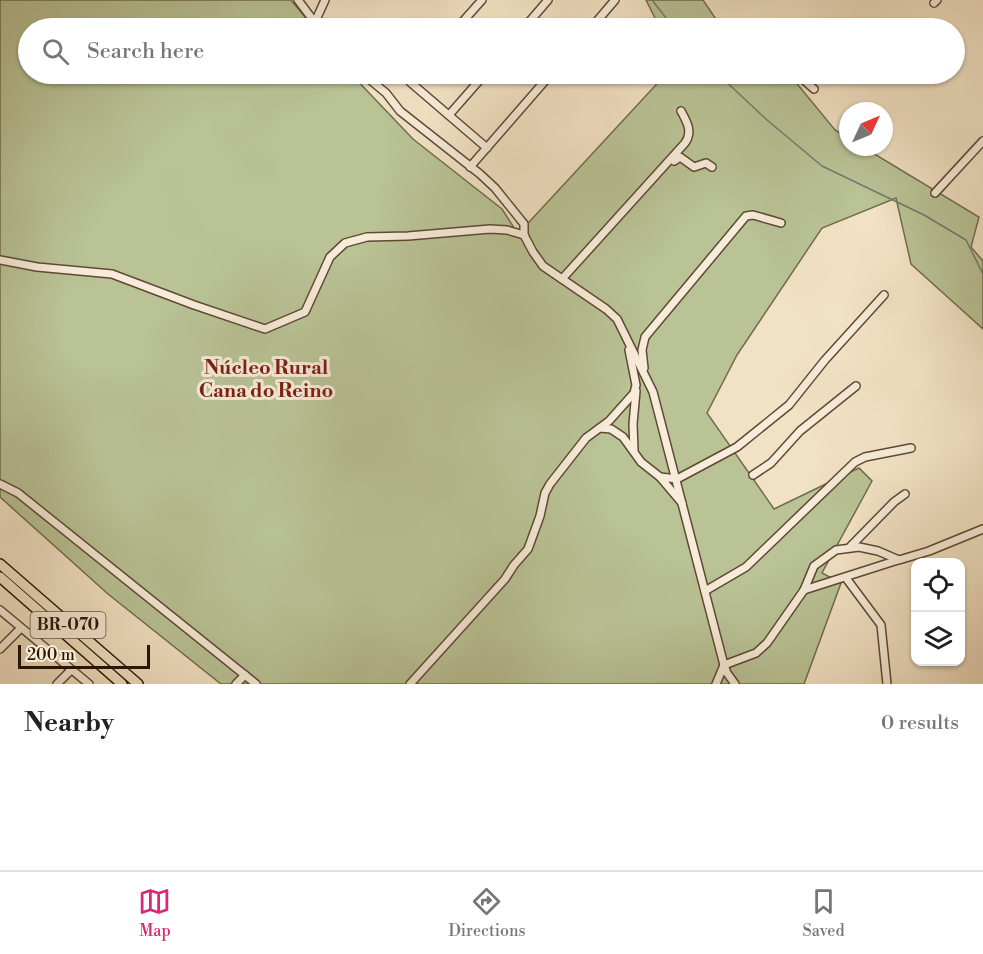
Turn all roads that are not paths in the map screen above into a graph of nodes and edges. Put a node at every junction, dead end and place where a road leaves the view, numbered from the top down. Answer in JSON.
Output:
{"nodes":[{"id":1,"x":298,"y":0,"type":"edge"},
{"id":2,"x":325,"y":0,"type":"edge"},
{"id":3,"x":482,"y":0,"type":"edge"},
{"id":4,"x":548,"y":0,"type":"edge"},
{"id":5,"x":615,"y":0,"type":"edge"},
{"id":6,"x":312,"y":18,"type":"edge"},
{"id":7,"x":319,"y":18,"type":"edge"},
{"id":8,"x":466,"y":18,"type":"edge"},
{"id":9,"x":533,"y":18,"type":"edge"},
{"id":10,"x":600,"y":18,"type":"edge"},
{"id":11,"x":375,"y":84,"type":"edge"},
{"id":12,"x":413,"y":84,"type":"edge"},
{"id":13,"x":476,"y":84,"type":"edge"},
{"id":14,"x":542,"y":84,"type":"edge"},
{"id":15,"x":808,"y":84,"type":"edge"},
{"id":16,"x":814,"y":89,"type":"dead end"},
{"id":17,"x":681,"y":111,"type":"dead end"},
{"id":18,"x":449,"y":115,"type":"junction"},
{"id":19,"x":983,"y":141,"type":"edge"},
{"id":20,"x":487,"y":148,"type":"junction"},
{"id":21,"x":470,"y":167,"type":"junction"},
{"id":22,"x":712,"y":167,"type":"dead end"},
{"id":23,"x":935,"y":193,"type":"dead end"},
{"id":24,"x":781,"y":223,"type":"dead end"},
{"id":25,"x":524,"y":235,"type":"junction"},
{"id":26,"x":0,"y":260,"type":"edge"},
{"id":27,"x":570,"y":271,"type":"junction"},
{"id":28,"x":562,"y":279,"type":"junction"},
{"id":29,"x":884,"y":295,"type":"dead end"},
{"id":30,"x":628,"y":345,"type":"junction"},
{"id":31,"x":644,"y":371,"type":"junction"},
{"id":32,"x":636,"y":385,"type":"junction"},
{"id":33,"x":856,"y":386,"type":"dead end"},
{"id":34,"x":600,"y":428,"type":"junction"},
{"id":35,"x":911,"y":448,"type":"dead end"},
{"id":36,"x":634,"y":452,"type":"junction"},
{"id":37,"x":753,"y":475,"type":"dead end"},
{"id":38,"x":660,"y":477,"type":"junction"},
{"id":39,"x":677,"y":478,"type":"junction"},
{"id":40,"x":0,"y":484,"type":"edge"},
{"id":41,"x":906,"y":494,"type":"dead end"},
{"id":42,"x":683,"y":504,"type":"junction"},
{"id":43,"x":983,"y":529,"type":"edge"},
{"id":44,"x":850,"y":547,"type":"junction"},
{"id":45,"x":899,"y":560,"type":"junction"},
{"id":46,"x":0,"y":564,"type":"edge"},
{"id":47,"x":0,"y":577,"type":"edge"},
{"id":48,"x":846,"y":578,"type":"junction"},
{"id":49,"x":705,"y":591,"type":"junction"},
{"id":50,"x":804,"y":591,"type":"junction"},
{"id":51,"x":0,"y":610,"type":"edge"},
{"id":52,"x":21,"y":628,"type":"junction"},
{"id":53,"x":0,"y":649,"type":"edge"},
{"id":54,"x":724,"y":665,"type":"junction"},
{"id":55,"x":71,"y":670,"type":"junction"},
{"id":56,"x":245,"y":675,"type":"junction"},
{"id":57,"x":57,"y":684,"type":"edge"},
{"id":58,"x":89,"y":684,"type":"edge"},
{"id":59,"x":122,"y":684,"type":"edge"},
{"id":60,"x":138,"y":684,"type":"edge"},
{"id":61,"x":236,"y":684,"type":"edge"},
{"id":62,"x":256,"y":684,"type":"edge"},
{"id":63,"x":410,"y":684,"type":"edge"},
{"id":64,"x":716,"y":684,"type":"edge"},
{"id":65,"x":735,"y":684,"type":"edge"},
{"id":66,"x":887,"y":684,"type":"edge"}],
"edges":[{"from":1,"to":6,"type":"street"},
{"from":2,"to":7,"type":"street"},
{"from":3,"to":8,"type":"street"},
{"from":4,"to":9,"type":"street"},
{"from":5,"to":10,"type":"street"},
{"from":11,"to":21,"type":"street"},
{"from":12,"to":18,"type":"street"},
{"from":13,"to":18,"type":"street"},
{"from":14,"to":20,"type":"street"},
{"from":15,"to":16,"type":"street"},
{"from":17,"to":27,"type":"street"},
{"from":18,"to":20,"type":"street"},
{"from":19,"to":23,"type":"street"},
{"from":20,"to":21,"type":"street"},
{"from":21,"to":25,"type":"street"},
{"from":22,"to":27,"type":"street"},
{"from":24,"to":31,"type":"street"},
{"from":25,"to":26,"type":"street"},
{"from":25,"to":28,"type":"street"},
{"from":27,"to":28,"type":"street"},
{"from":28,"to":30,"type":"street"},
{"from":29,"to":39,"type":"street"},
{"from":30,"to":31,"type":"street"},
{"from":30,"to":32,"type":"street"},
{"from":31,"to":39,"type":"street"},
{"from":32,"to":34,"type":"street"},
{"from":32,"to":36,"type":"street"},
{"from":33,"to":37,"type":"street"},
{"from":34,"to":36,"type":"street"},
{"from":34,"to":63,"type":"street"},
{"from":35,"to":49,"type":"street"},
{"from":36,"to":38,"type":"street"},
{"from":38,"to":39,"type":"street"},
{"from":38,"to":42,"type":"street"},
{"from":39,"to":42,"type":"street"},
{"from":40,"to":56,"type":"street"},
{"from":41,"to":44,"type":"street"},
{"from":42,"to":49,"type":"street"},
{"from":43,"to":45,"type":"street"},
{"from":44,"to":45,"type":"street"},
{"from":44,"to":50,"type":"street"},
{"from":45,"to":48,"type":"street"},
{"from":46,"to":60,"type":"highway","number":"BR-070"},
{"from":47,"to":59,"type":"highway","number":"BR-070"},
{"from":48,"to":50,"type":"street"},
{"from":48,"to":66,"type":"street"},
{"from":49,"to":54,"type":"street"},
{"from":50,"to":54,"type":"street"},
{"from":51,"to":52,"type":"street"},
{"from":52,"to":53,"type":"street"},
{"from":52,"to":55,"type":"street"},
{"from":54,"to":64,"type":"street"},
{"from":54,"to":65,"type":"street"},
{"from":55,"to":57,"type":"street"},
{"from":55,"to":58,"type":"street"},
{"from":56,"to":61,"type":"street"},
{"from":56,"to":62,"type":"street"}]}
